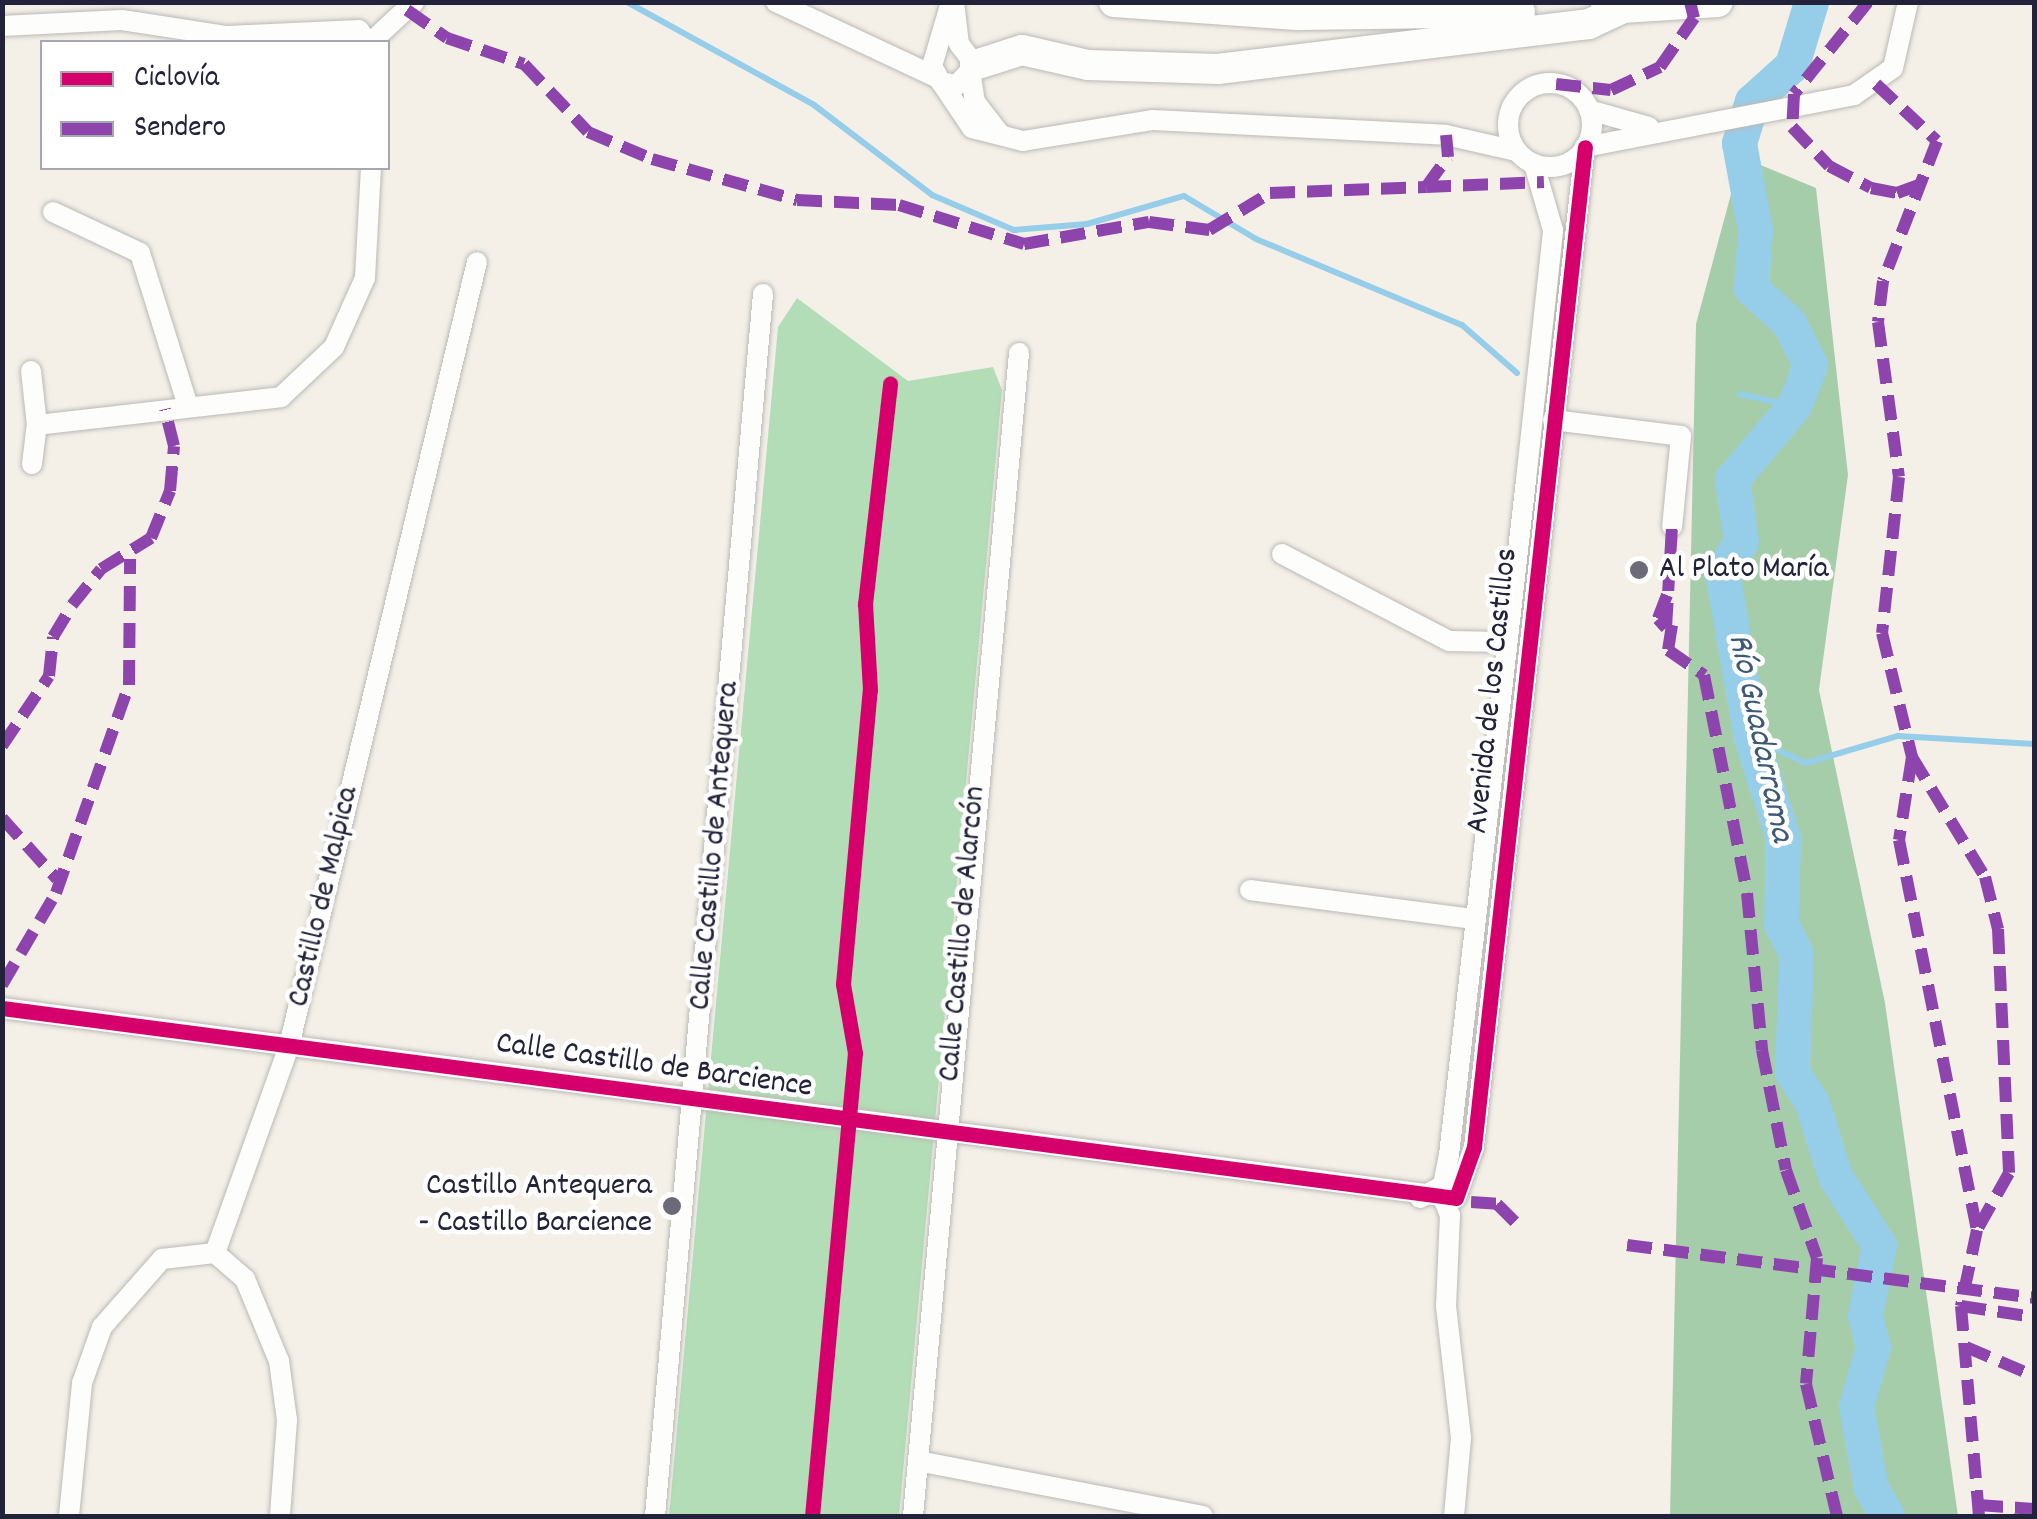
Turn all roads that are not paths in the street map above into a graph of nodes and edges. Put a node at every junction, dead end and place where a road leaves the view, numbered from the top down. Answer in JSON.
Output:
{"nodes":[{"id":1,"x":414,"y":2,"type":"edge"},
{"id":2,"x":776,"y":2,"type":"edge"},
{"id":3,"x":952,"y":2,"type":"edge"},
{"id":4,"x":1114,"y":2,"type":"edge"},
{"id":5,"x":1718,"y":2,"type":"edge"},
{"id":6,"x":1908,"y":2,"type":"edge"},
{"id":7,"x":1623,"y":8,"type":"junction"},
{"id":8,"x":2,"y":26,"type":"edge"},
{"id":9,"x":367,"y":40,"type":"edge"},
{"id":10,"x":371,"y":40,"type":"edge"},
{"id":11,"x":934,"y":54,"type":"junction"},
{"id":12,"x":968,"y":62,"type":"junction"},
{"id":13,"x":938,"y":79,"type":"junction"},
{"id":14,"x":1589,"y":110,"type":"junction"},
{"id":15,"x":1508,"y":118,"type":"junction"},
{"id":16,"x":1654,"y":128,"type":"junction"},
{"id":17,"x":1446,"y":134,"type":"junction"},
{"id":18,"x":1006,"y":139,"type":"junction"},
{"id":19,"x":1586,"y":148,"type":"junction"},
{"id":20,"x":1516,"y":150,"type":"junction"},
{"id":21,"x":1534,"y":164,"type":"junction"},
{"id":22,"x":371,"y":170,"type":"edge"},
{"id":23,"x":53,"y":212,"type":"dead end"},
{"id":24,"x":476,"y":262,"type":"dead end"},
{"id":25,"x":763,"y":294,"type":"dead end"},
{"id":26,"x":1019,"y":352,"type":"dead end"},
{"id":27,"x":31,"y":371,"type":"dead end"},
{"id":28,"x":188,"y":406,"type":"junction"},
{"id":29,"x":1553,"y":420,"type":"junction"},
{"id":30,"x":37,"y":425,"type":"junction"},
{"id":31,"x":32,"y":464,"type":"dead end"},
{"id":32,"x":1672,"y":527,"type":"dead end"},
{"id":33,"x":1282,"y":554,"type":"dead end"},
{"id":34,"x":1506,"y":642,"type":"junction"},
{"id":35,"x":1250,"y":890,"type":"dead end"},
{"id":36,"x":1472,"y":918,"type":"junction"},
{"id":37,"x":2,"y":1008,"type":"edge"},
{"id":38,"x":289,"y":1046,"type":"junction"},
{"id":39,"x":694,"y":1100,"type":"junction"},
{"id":40,"x":945,"y":1133,"type":"junction"},
{"id":41,"x":1443,"y":1196,"type":"junction"},
{"id":42,"x":216,"y":1254,"type":"junction"},
{"id":43,"x":918,"y":1461,"type":"junction"},
{"id":44,"x":69,"y":1516,"type":"edge"},
{"id":45,"x":280,"y":1516,"type":"edge"},
{"id":46,"x":654,"y":1516,"type":"edge"},
{"id":47,"x":914,"y":1516,"type":"edge"},
{"id":48,"x":1204,"y":1516,"type":"edge"},
{"id":49,"x":1454,"y":1516,"type":"edge"}],
"edges":[{"from":1,"to":10,"type":"street"},
{"from":2,"to":13,"type":"street"},
{"from":3,"to":11,"type":"street"},
{"from":3,"to":12,"type":"street"},
{"from":4,"to":7,"type":"highway"},
{"from":5,"to":7,"type":"highway"},
{"from":6,"to":16,"type":"street"},
{"from":7,"to":12,"type":"highway"},
{"from":8,"to":9,"type":"street"},
{"from":11,"to":12,"type":"street"},
{"from":11,"to":13,"type":"street"},
{"from":12,"to":13,"type":"street"},
{"from":12,"to":18,"type":"street"},
{"from":13,"to":18,"type":"street"},
{"from":14,"to":15,"type":"street"},
{"from":14,"to":16,"type":"street"},
{"from":14,"to":19,"type":"street"},
{"from":15,"to":17,"type":"street"},
{"from":15,"to":20,"type":"street"},
{"from":16,"to":19,"type":"street"},
{"from":17,"to":18,"type":"street"},
{"from":17,"to":20,"type":"street"},
{"from":19,"to":21,"type":"street"},
{"from":19,"to":29,"type":"street","name":"Avenida de los Castillos"},
{"from":20,"to":21,"type":"street"},
{"from":21,"to":34,"type":"street","name":"Avenida de los Castillos"},
{"from":22,"to":28,"type":"street"},
{"from":23,"to":28,"type":"street"},
{"from":24,"to":38,"type":"street","name":"Castillo de Malpica"},
{"from":25,"to":39,"type":"street","name":"Calle Castillo de Antequera"},
{"from":26,"to":40,"type":"street","name":"Calle Castillo de Alarcón"},
{"from":27,"to":30,"type":"street"},
{"from":28,"to":30,"type":"street"},
{"from":29,"to":32,"type":"street"},
{"from":29,"to":41,"type":"street","name":"Avenida de los Castillos"},
{"from":30,"to":31,"type":"street"},
{"from":33,"to":34,"type":"street"},
{"from":34,"to":36,"type":"street","name":"Avenida de los Castillos"},
{"from":35,"to":36,"type":"street"},
{"from":36,"to":41,"type":"street","name":"Avenida de los Castillos"},
{"from":37,"to":38,"type":"street","name":"Calle Castillo de Barcience"},
{"from":38,"to":39,"type":"street","name":"Calle Castillo de Barcience"},
{"from":38,"to":42,"type":"street","name":"Castillo de Malpica"},
{"from":39,"to":40,"type":"street","name":"Calle Castillo de Barcience"},
{"from":39,"to":46,"type":"street","name":"Calle Castillo de Antequera"},
{"from":40,"to":41,"type":"street","name":"Calle Castillo de Barcience"},
{"from":40,"to":43,"type":"street","name":"Calle Castillo de Alarcón"},
{"from":41,"to":49,"type":"street"},
{"from":42,"to":44,"type":"street"},
{"from":42,"to":45,"type":"street"},
{"from":43,"to":47,"type":"street","name":"Calle Castillo de Alarcón"},
{"from":43,"to":48,"type":"street"}]}
